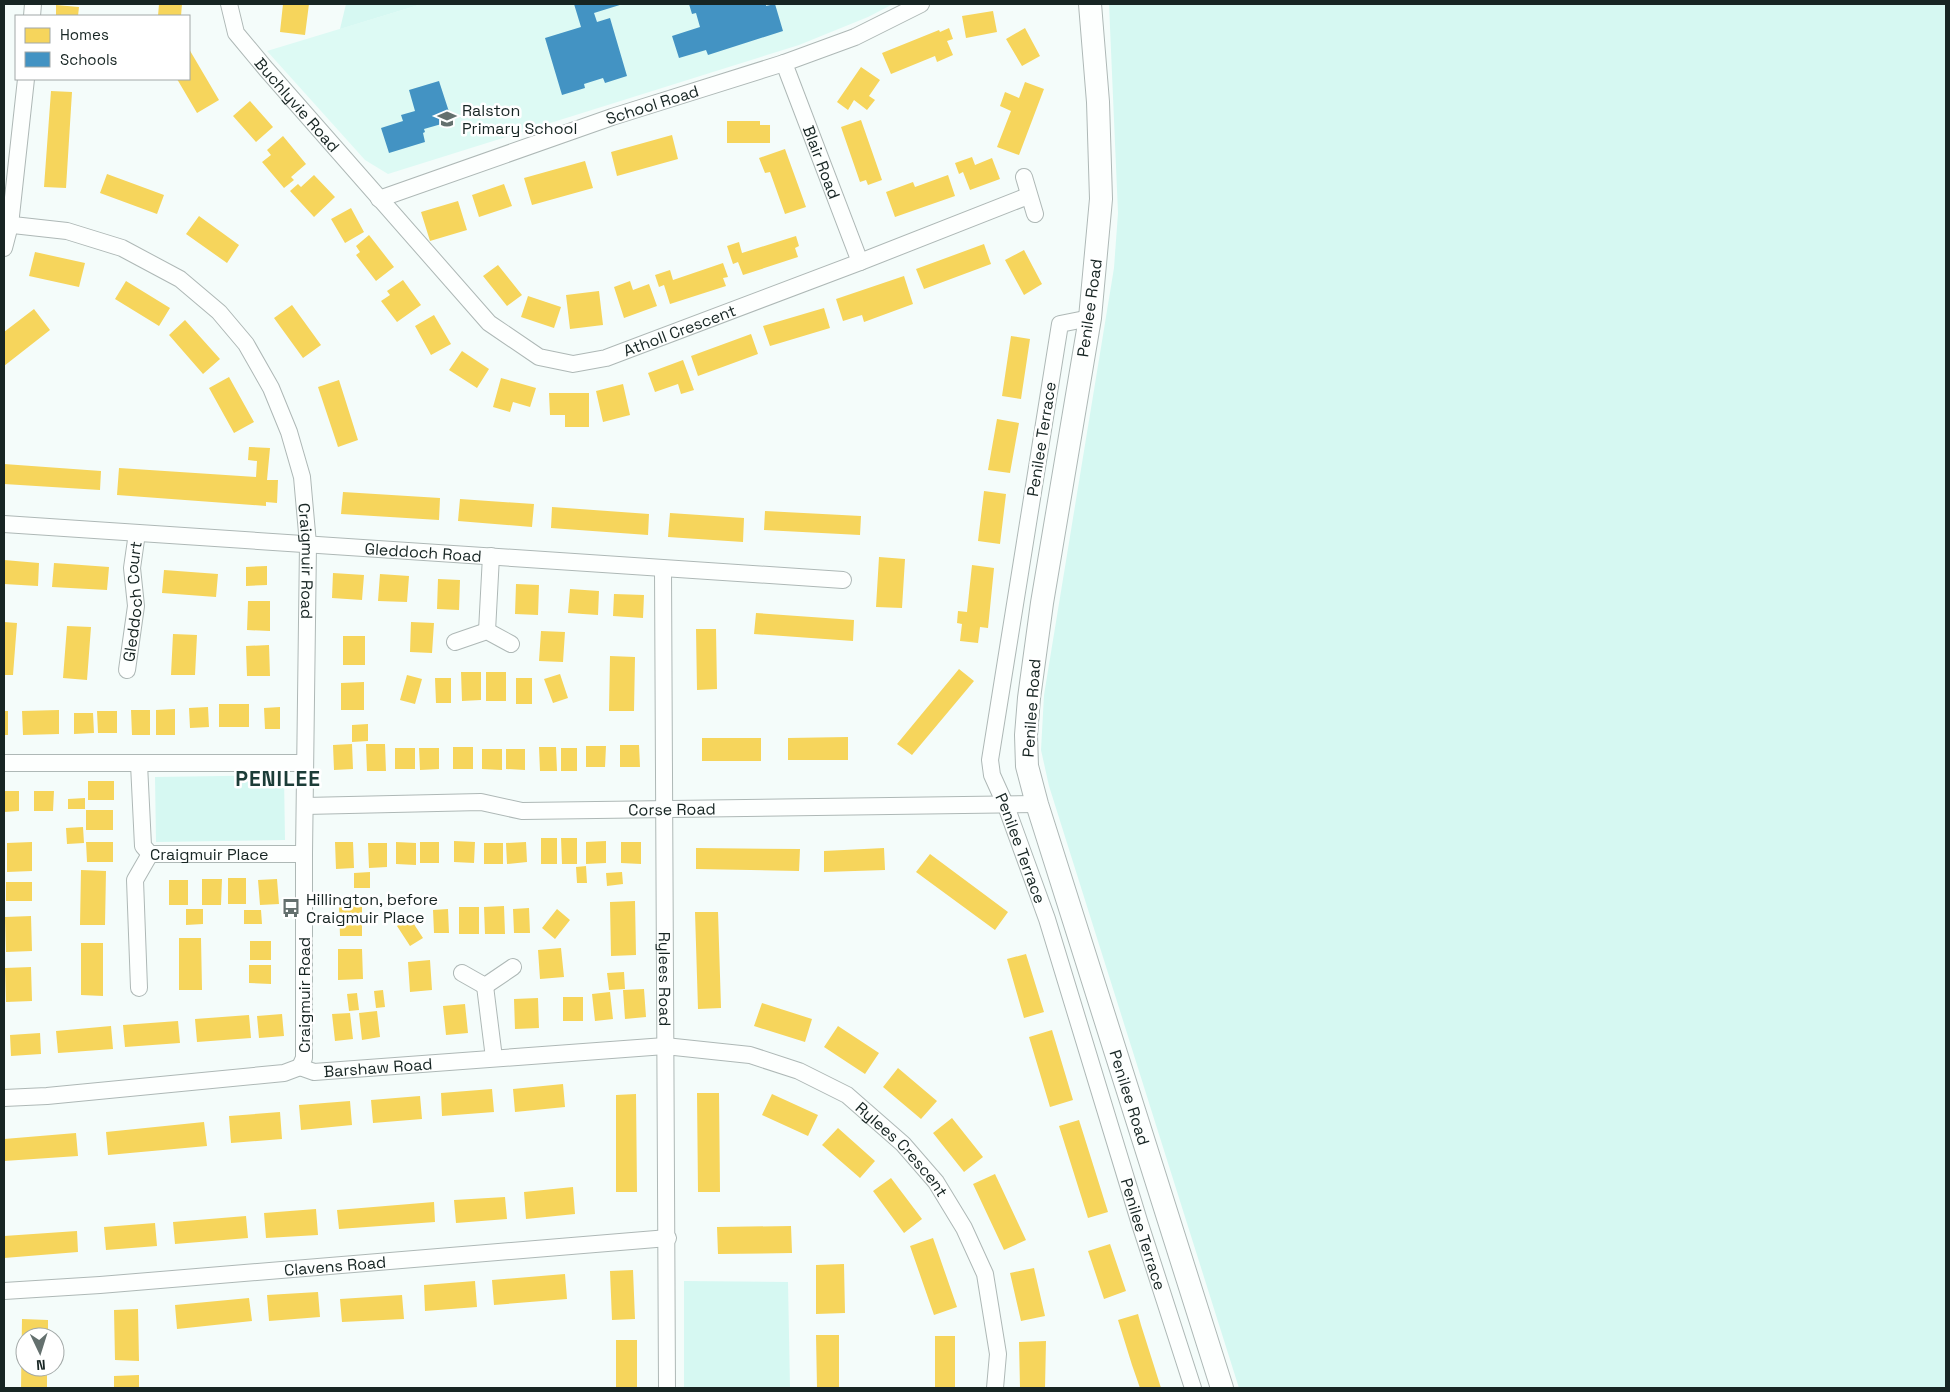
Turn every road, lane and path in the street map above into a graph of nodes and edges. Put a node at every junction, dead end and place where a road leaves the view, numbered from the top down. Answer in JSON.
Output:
{"nodes":[{"id":1,"x":229,"y":4,"type":"edge"},
{"id":2,"x":921,"y":4,"type":"edge"},
{"id":3,"x":1090,"y":4,"type":"edge"},
{"id":4,"x":784,"y":63,"type":"junction"},
{"id":5,"x":26,"y":80,"type":"edge"},
{"id":6,"x":1024,"y":177,"type":"dead end"},
{"id":7,"x":1028,"y":196,"type":"junction"},
{"id":8,"x":379,"y":199,"type":"junction"},
{"id":9,"x":1035,"y":214,"type":"dead end"},
{"id":10,"x":7,"y":225,"type":"edge"},
{"id":11,"x":4,"y":248,"type":"edge"},
{"id":12,"x":860,"y":262,"type":"junction"},
{"id":13,"x":1090,"y":318,"type":"junction"},
{"id":14,"x":4,"y":524,"type":"edge"},
{"id":15,"x":137,"y":533,"type":"junction"},
{"id":16,"x":308,"y":544,"type":"junction"},
{"id":17,"x":492,"y":556,"type":"junction"},
{"id":18,"x":663,"y":570,"type":"junction"},
{"id":19,"x":843,"y":580,"type":"dead end"},
{"id":20,"x":488,"y":631,"type":"junction"},
{"id":21,"x":455,"y":642,"type":"dead end"},
{"id":22,"x":512,"y":644,"type":"dead end"},
{"id":23,"x":127,"y":670,"type":"dead end"},
{"id":24,"x":305,"y":762,"type":"junction"},
{"id":25,"x":4,"y":763,"type":"edge"},
{"id":26,"x":139,"y":764,"type":"junction"},
{"id":27,"x":1037,"y":804,"type":"junction"},
{"id":28,"x":305,"y":806,"type":"junction"},
{"id":29,"x":1006,"y":806,"type":"junction"},
{"id":30,"x":665,"y":808,"type":"junction"},
{"id":31,"x":150,"y":854,"type":"junction"},
{"id":32,"x":304,"y":854,"type":"junction"},
{"id":33,"x":513,"y":968,"type":"dead end"},
{"id":34,"x":462,"y":973,"type":"dead end"},
{"id":35,"x":485,"y":986,"type":"junction"},
{"id":36,"x":139,"y":988,"type":"dead end"},
{"id":37,"x":666,"y":1046,"type":"junction"},
{"id":38,"x":494,"y":1058,"type":"junction"},
{"id":39,"x":300,"y":1067,"type":"junction"},
{"id":40,"x":4,"y":1098,"type":"edge"},
{"id":41,"x":668,"y":1238,"type":"junction"},
{"id":42,"x":4,"y":1291,"type":"edge"},
{"id":43,"x":667,"y":1388,"type":"edge"},
{"id":44,"x":995,"y":1388,"type":"edge"},
{"id":45,"x":1193,"y":1388,"type":"edge"},
{"id":46,"x":1222,"y":1388,"type":"edge"}],
"edges":[{"from":1,"to":8,"type":"street","name":"Buchlyvie Road"},
{"from":2,"to":4,"type":"street","name":"School Road"},
{"from":3,"to":13,"type":"street","name":"Penilee Road"},
{"from":4,"to":8,"type":"street","name":"School Road"},
{"from":4,"to":12,"type":"street","name":"Blair Road"},
{"from":5,"to":10,"type":"street"},
{"from":6,"to":7,"type":"street"},
{"from":7,"to":9,"type":"street"},
{"from":7,"to":12,"type":"street","name":"Atholl Crescent"},
{"from":8,"to":12,"type":"street","name":"Atholl Crescent"},
{"from":10,"to":11,"type":"street"},
{"from":10,"to":16,"type":"street","name":"Craigmuir Road"},
{"from":13,"to":27,"type":"street","name":"Penilee Road"},
{"from":13,"to":29,"type":"street","name":"Penilee Terrace"},
{"from":14,"to":15,"type":"street","name":"Gleddoch Road"},
{"from":15,"to":16,"type":"street","name":"Gleddoch Road"},
{"from":15,"to":23,"type":"street","name":"Gleddoch Court"},
{"from":16,"to":17,"type":"street","name":"Gleddoch Road"},
{"from":16,"to":24,"type":"street","name":"Craigmuir Road"},
{"from":17,"to":18,"type":"street","name":"Gleddoch Road"},
{"from":17,"to":20,"type":"street"},
{"from":18,"to":19,"type":"street","name":"Gleddoch Road"},
{"from":18,"to":30,"type":"street","name":"Rylees Road"},
{"from":20,"to":21,"type":"street"},
{"from":20,"to":22,"type":"street"},
{"from":24,"to":26,"type":"street"},
{"from":24,"to":28,"type":"street","name":"Craigmuir Road"},
{"from":25,"to":26,"type":"street"},
{"from":26,"to":31,"type":"street","name":"Craigmuir Place"},
{"from":27,"to":29,"type":"street","name":"Corse Road"},
{"from":27,"to":46,"type":"street","name":"Penilee Road"},
{"from":28,"to":30,"type":"street","name":"Corse Road"},
{"from":28,"to":32,"type":"street","name":"Craigmuir Road"},
{"from":29,"to":30,"type":"street","name":"Corse Road"},
{"from":29,"to":45,"type":"street","name":"Penilee Terrace"},
{"from":30,"to":37,"type":"street","name":"Rylees Road"},
{"from":31,"to":32,"type":"street","name":"Craigmuir Place"},
{"from":31,"to":36,"type":"street"},
{"from":32,"to":39,"type":"street","name":"Craigmuir Road"},
{"from":33,"to":35,"type":"street"},
{"from":34,"to":35,"type":"street"},
{"from":35,"to":38,"type":"street"},
{"from":37,"to":38,"type":"street","name":"Barshaw Road"},
{"from":37,"to":41,"type":"street","name":"Rylees Road"},
{"from":37,"to":44,"type":"street","name":"Rylees Crescent"},
{"from":38,"to":39,"type":"street","name":"Barshaw Road"},
{"from":39,"to":40,"type":"street","name":"Barshaw Road"},
{"from":41,"to":42,"type":"street","name":"Clavens Road"},
{"from":41,"to":43,"type":"street","name":"Rylees Road"}]}
